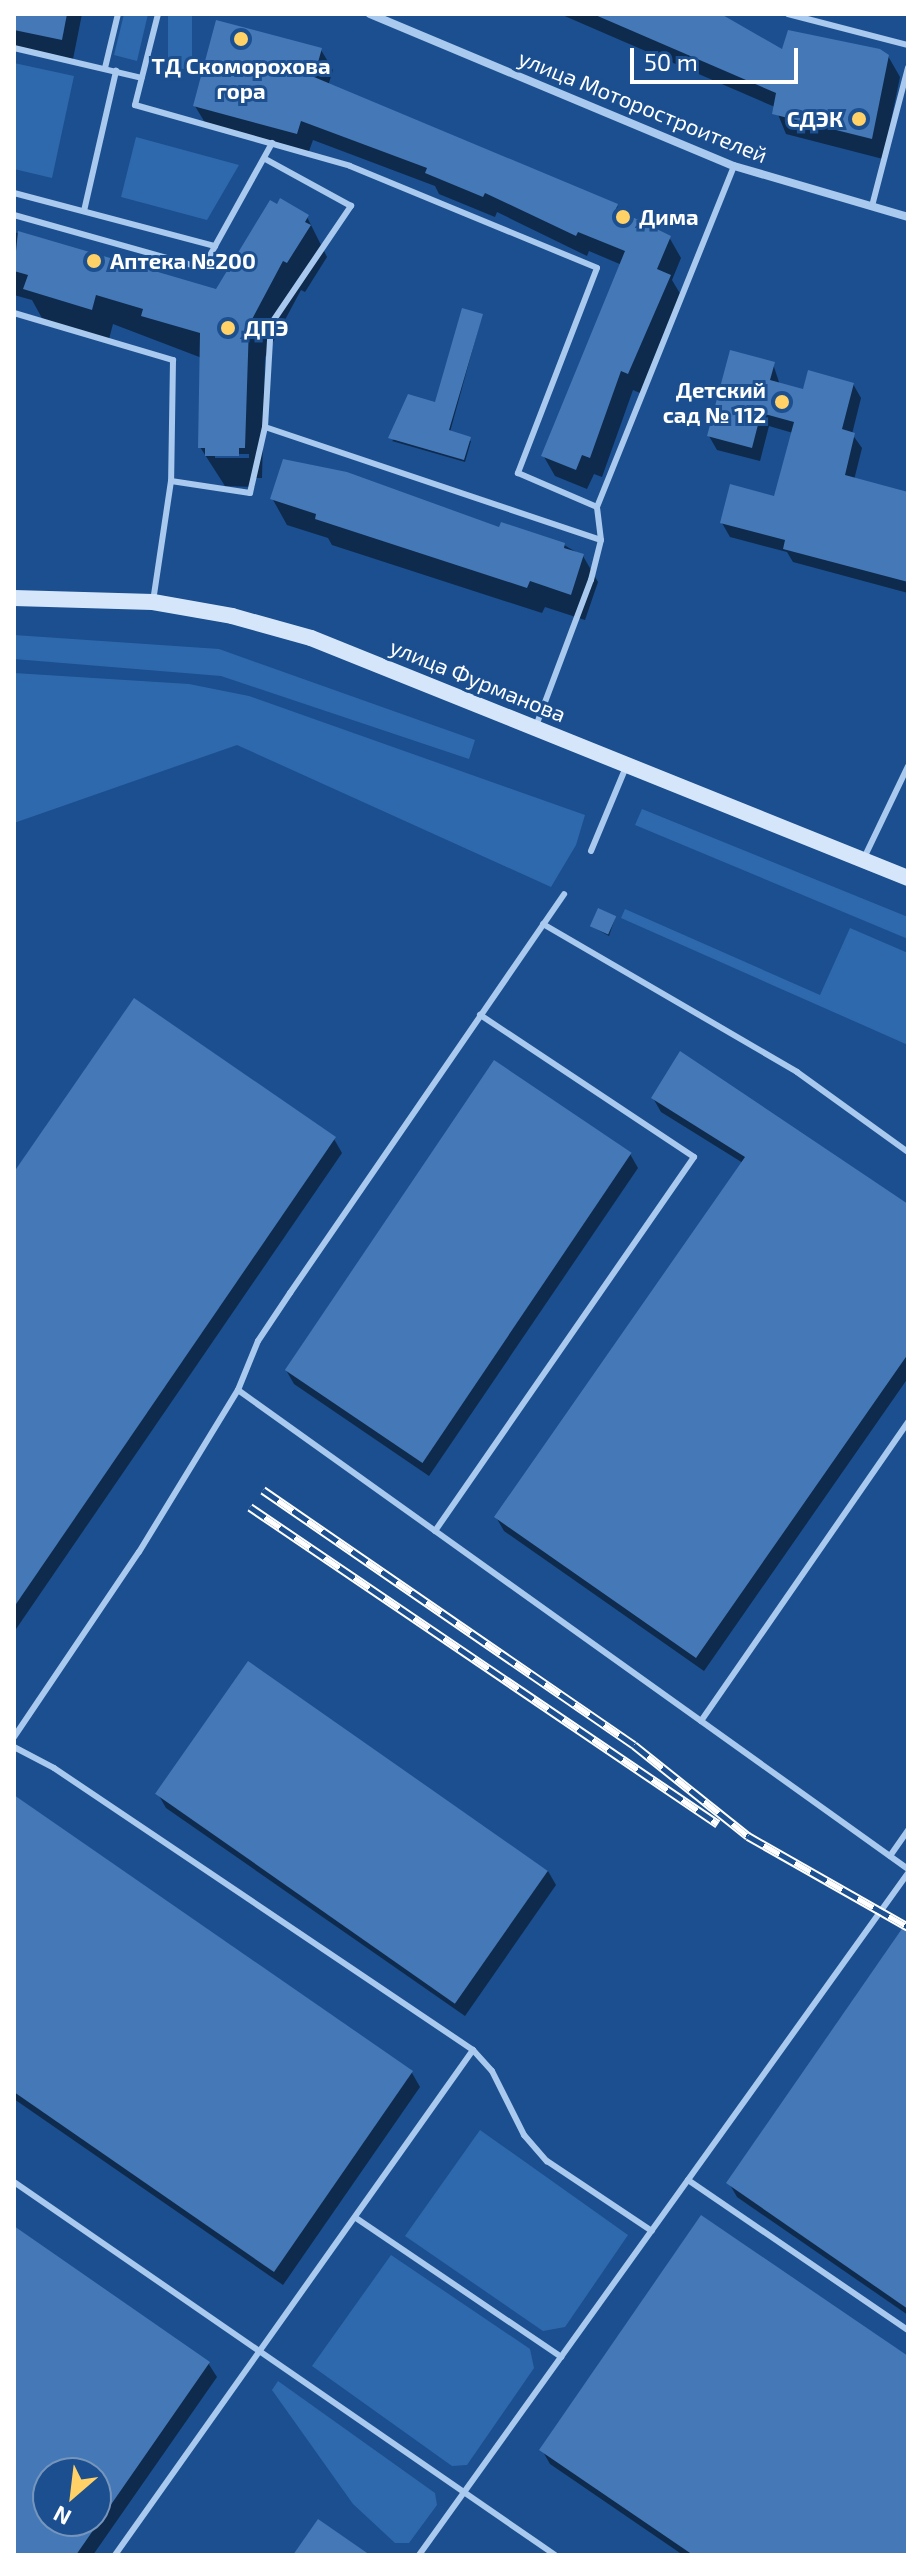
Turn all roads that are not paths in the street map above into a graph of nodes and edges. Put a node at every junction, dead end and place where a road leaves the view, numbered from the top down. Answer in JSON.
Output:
{"nodes":[{"id":1,"x":118,"y":14,"type":"edge"},
{"id":2,"x":158,"y":14,"type":"edge"},
{"id":3,"x":370,"y":14,"type":"edge"},
{"id":4,"x":788,"y":14,"type":"edge"},
{"id":5,"x":815,"y":18,"type":"edge"},
{"id":6,"x":908,"y":45,"type":"edge"},
{"id":7,"x":14,"y":48,"type":"edge"},
{"id":8,"x":105,"y":68,"type":"junction"},
{"id":9,"x":908,"y":68,"type":"edge"},
{"id":10,"x":116,"y":71,"type":"junction"},
{"id":11,"x":142,"y":78,"type":"junction"},
{"id":12,"x":272,"y":143,"type":"junction"},
{"id":13,"x":265,"y":159,"type":"junction"},
{"id":14,"x":734,"y":166,"type":"junction"},
{"id":15,"x":14,"y":193,"type":"edge"},
{"id":16,"x":872,"y":206,"type":"junction"},
{"id":17,"x":84,"y":211,"type":"junction"},
{"id":18,"x":14,"y":215,"type":"edge"},
{"id":19,"x":908,"y":217,"type":"edge"},
{"id":20,"x":215,"y":246,"type":"junction"},
{"id":21,"x":14,"y":313,"type":"edge"},
{"id":22,"x":265,"y":427,"type":"junction"},
{"id":23,"x":171,"y":481,"type":"junction"},
{"id":24,"x":597,"y":507,"type":"junction"},
{"id":25,"x":601,"y":540,"type":"junction"},
{"id":26,"x":14,"y":598,"type":"edge"},
{"id":27,"x":153,"y":602,"type":"junction"},
{"id":28,"x":536,"y":726,"type":"junction"},
{"id":29,"x":627,"y":764,"type":"junction"},
{"id":30,"x":908,"y":766,"type":"edge"},
{"id":31,"x":591,"y":851,"type":"dead end"},
{"id":32,"x":864,"y":858,"type":"junction"},
{"id":33,"x":908,"y":878,"type":"edge"},
{"id":34,"x":564,"y":894,"type":"dead end"},
{"id":35,"x":543,"y":924,"type":"junction"},
{"id":36,"x":480,"y":1015,"type":"junction"},
{"id":37,"x":908,"y":1152,"type":"edge"},
{"id":38,"x":238,"y":1390,"type":"junction"},
{"id":39,"x":908,"y":1422,"type":"edge"},
{"id":40,"x":435,"y":1531,"type":"junction"},
{"id":41,"x":701,"y":1721,"type":"junction"},
{"id":42,"x":14,"y":1737,"type":"edge"},
{"id":43,"x":14,"y":1747,"type":"edge"},
{"id":44,"x":908,"y":1830,"type":"edge"},
{"id":45,"x":890,"y":1856,"type":"junction"},
{"id":46,"x":908,"y":1871,"type":"edge"},
{"id":47,"x":473,"y":2050,"type":"junction"},
{"id":48,"x":688,"y":2180,"type":"junction"},
{"id":49,"x":14,"y":2182,"type":"edge"},
{"id":50,"x":356,"y":2218,"type":"junction"},
{"id":51,"x":652,"y":2231,"type":"junction"},
{"id":52,"x":908,"y":2330,"type":"edge"},
{"id":53,"x":262,"y":2351,"type":"junction"},
{"id":54,"x":561,"y":2357,"type":"junction"},
{"id":55,"x":464,"y":2492,"type":"junction"},
{"id":56,"x":115,"y":2555,"type":"edge"},
{"id":57,"x":419,"y":2555,"type":"edge"},
{"id":58,"x":555,"y":2555,"type":"edge"}],
"edges":[{"from":1,"to":8,"type":"lane"},
{"from":2,"to":11,"type":"lane"},
{"from":3,"to":14,"type":"street","name":"улица Моторостроителей"},
{"from":4,"to":5,"type":"lane"},
{"from":5,"to":6,"type":"lane"},
{"from":7,"to":8,"type":"lane"},
{"from":8,"to":10,"type":"lane"},
{"from":9,"to":16,"type":"lane"},
{"from":10,"to":11,"type":"lane"},
{"from":10,"to":17,"type":"lane"},
{"from":11,"to":12,"type":"lane"},
{"from":12,"to":13,"type":"lane"},
{"from":12,"to":24,"type":"lane"},
{"from":13,"to":20,"type":"lane"},
{"from":13,"to":22,"type":"lane"},
{"from":14,"to":16,"type":"street","name":"улица Моторостроителей"},
{"from":14,"to":24,"type":"lane"},
{"from":15,"to":17,"type":"lane"},
{"from":16,"to":19,"type":"street","name":"улица Моторостроителей"},
{"from":17,"to":20,"type":"lane"},
{"from":18,"to":20,"type":"lane"},
{"from":21,"to":23,"type":"lane"},
{"from":22,"to":23,"type":"lane"},
{"from":22,"to":25,"type":"lane"},
{"from":23,"to":27,"type":"lane"},
{"from":24,"to":25,"type":"lane"},
{"from":25,"to":28,"type":"lane"},
{"from":26,"to":27,"type":"main road","name":"улица Фурманова"},
{"from":27,"to":28,"type":"main road","name":"улица Фурманова"},
{"from":28,"to":29,"type":"main road","name":"улица Фурманова"},
{"from":29,"to":31,"type":"lane"},
{"from":29,"to":32,"type":"main road","name":"улица Фурманова"},
{"from":30,"to":32,"type":"lane"},
{"from":32,"to":33,"type":"main road","name":"улица Фурманова"},
{"from":34,"to":35,"type":"lane"},
{"from":35,"to":36,"type":"lane"},
{"from":35,"to":37,"type":"lane"},
{"from":36,"to":38,"type":"lane"},
{"from":36,"to":40,"type":"lane"},
{"from":38,"to":40,"type":"lane"},
{"from":38,"to":42,"type":"lane"},
{"from":39,"to":41,"type":"lane"},
{"from":40,"to":41,"type":"lane"},
{"from":41,"to":45,"type":"lane"},
{"from":43,"to":47,"type":"lane"},
{"from":44,"to":45,"type":"lane"},
{"from":45,"to":46,"type":"lane"},
{"from":46,"to":48,"type":"lane"},
{"from":47,"to":50,"type":"lane"},
{"from":47,"to":51,"type":"lane"},
{"from":48,"to":51,"type":"lane"},
{"from":48,"to":52,"type":"lane"},
{"from":49,"to":53,"type":"lane"},
{"from":50,"to":53,"type":"lane"},
{"from":50,"to":54,"type":"lane"},
{"from":51,"to":54,"type":"lane"},
{"from":53,"to":55,"type":"lane"},
{"from":53,"to":56,"type":"lane"},
{"from":54,"to":55,"type":"lane"},
{"from":55,"to":57,"type":"lane"},
{"from":55,"to":58,"type":"lane"}]}
